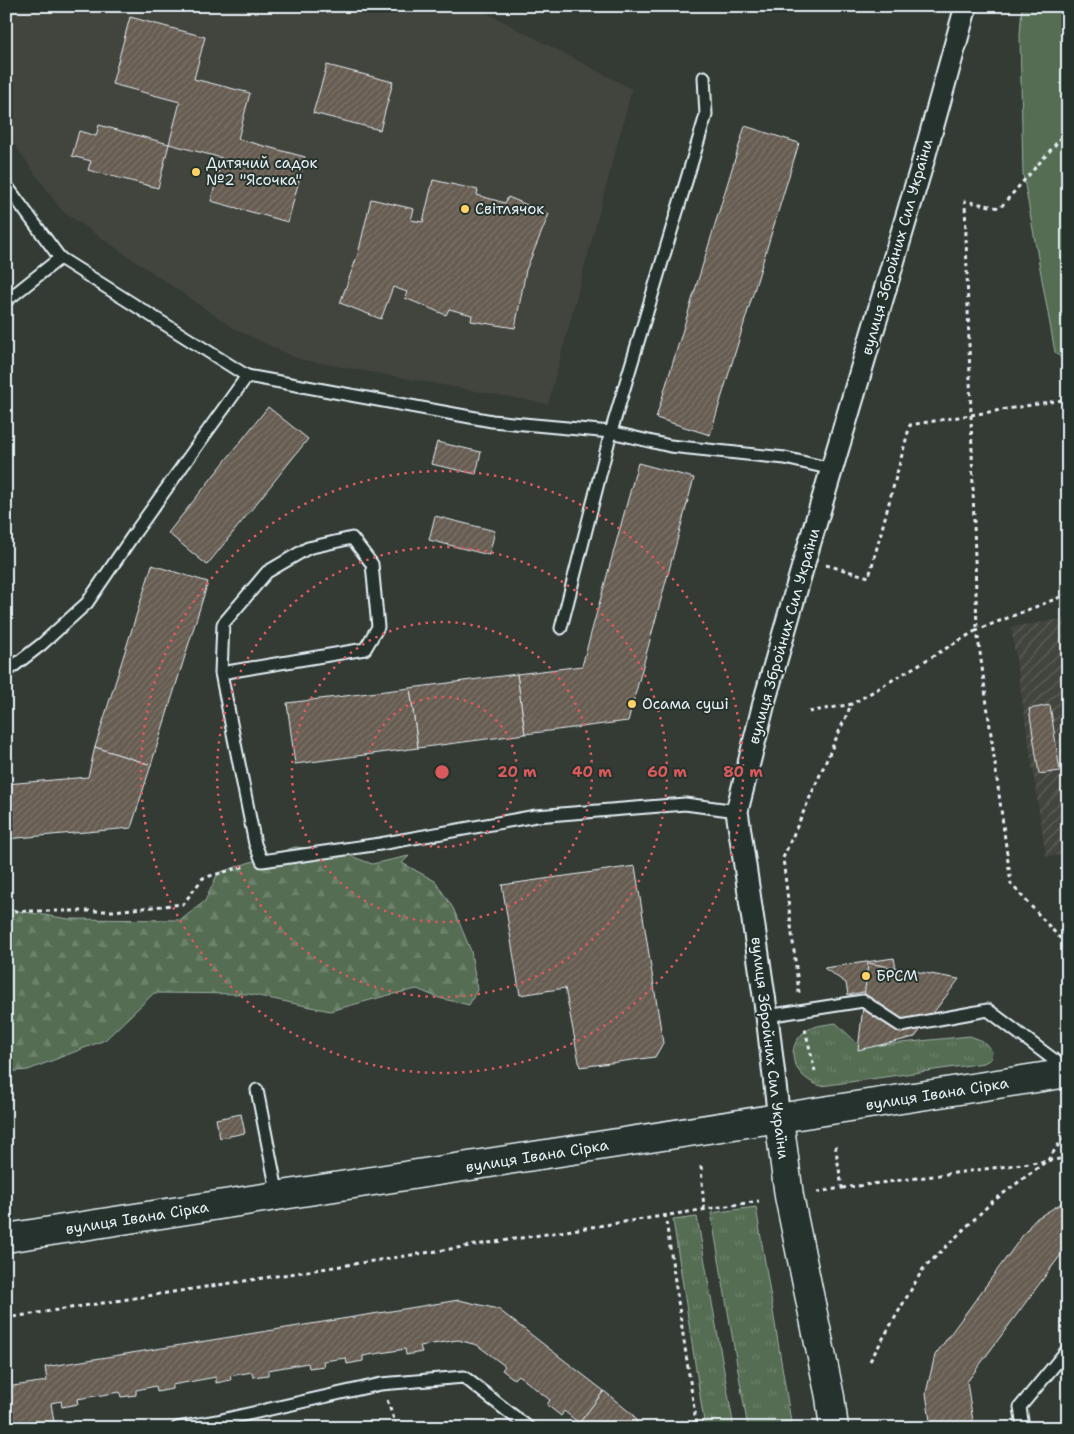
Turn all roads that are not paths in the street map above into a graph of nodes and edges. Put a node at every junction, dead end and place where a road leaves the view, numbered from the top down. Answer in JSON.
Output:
{"nodes":[{"id":1,"x":966,"y":6,"type":"edge"},
{"id":2,"x":704,"y":77,"type":"dead end"},
{"id":3,"x":6,"y":185,"type":"edge"},
{"id":4,"x":60,"y":258,"type":"junction"},
{"id":5,"x":6,"y":301,"type":"edge"},
{"id":6,"x":248,"y":376,"type":"junction"},
{"id":7,"x":611,"y":432,"type":"junction"},
{"id":8,"x":832,"y":469,"type":"junction"},
{"id":9,"x":561,"y":628,"type":"dead end"},
{"id":10,"x":6,"y":672,"type":"edge"},
{"id":11,"x":221,"y":673,"type":"junction"},
{"id":12,"x":736,"y":811,"type":"junction"},
{"id":13,"x":767,"y":1016,"type":"junction"},
{"id":14,"x":1068,"y":1072,"type":"edge"},
{"id":15,"x":257,"y":1090,"type":"dead end"},
{"id":16,"x":779,"y":1119,"type":"junction"},
{"id":17,"x":278,"y":1196,"type":"junction"},
{"id":18,"x":6,"y":1238,"type":"edge"},
{"id":19,"x":1068,"y":1349,"type":"edge"},
{"id":20,"x":178,"y":1428,"type":"edge"},
{"id":21,"x":529,"y":1428,"type":"edge"},
{"id":22,"x":834,"y":1428,"type":"edge"},
{"id":23,"x":1023,"y":1428,"type":"edge"}],
"edges":[{"from":1,"to":8,"type":"street","name":"вулиця Збройних Сил України"},
{"from":2,"to":7,"type":"lane"},
{"from":3,"to":4,"type":"lane"},
{"from":4,"to":5,"type":"lane"},
{"from":4,"to":6,"type":"lane"},
{"from":6,"to":7,"type":"lane"},
{"from":6,"to":10,"type":"lane"},
{"from":7,"to":8,"type":"lane"},
{"from":7,"to":9,"type":"lane"},
{"from":8,"to":12,"type":"street","name":"вулиця Збройних Сил України"},
{"from":11,"to":11,"type":"lane"},
{"from":11,"to":12,"type":"lane"},
{"from":12,"to":13,"type":"street","name":"вулиця Збройних Сил України"},
{"from":13,"to":14,"type":"lane"},
{"from":13,"to":16,"type":"street","name":"вулиця Збройних Сил України"},
{"from":14,"to":16,"type":"street","name":"вулиця Івана Сірка"},
{"from":15,"to":17,"type":"lane"},
{"from":16,"to":17,"type":"street","name":"вулиця Івана Сірка"},
{"from":16,"to":22,"type":"street","name":"вулиця Збройних Сил України"},
{"from":17,"to":18,"type":"street","name":"вулиця Івана Сірка"},
{"from":19,"to":23,"type":"lane"},
{"from":20,"to":21,"type":"lane"}]}
